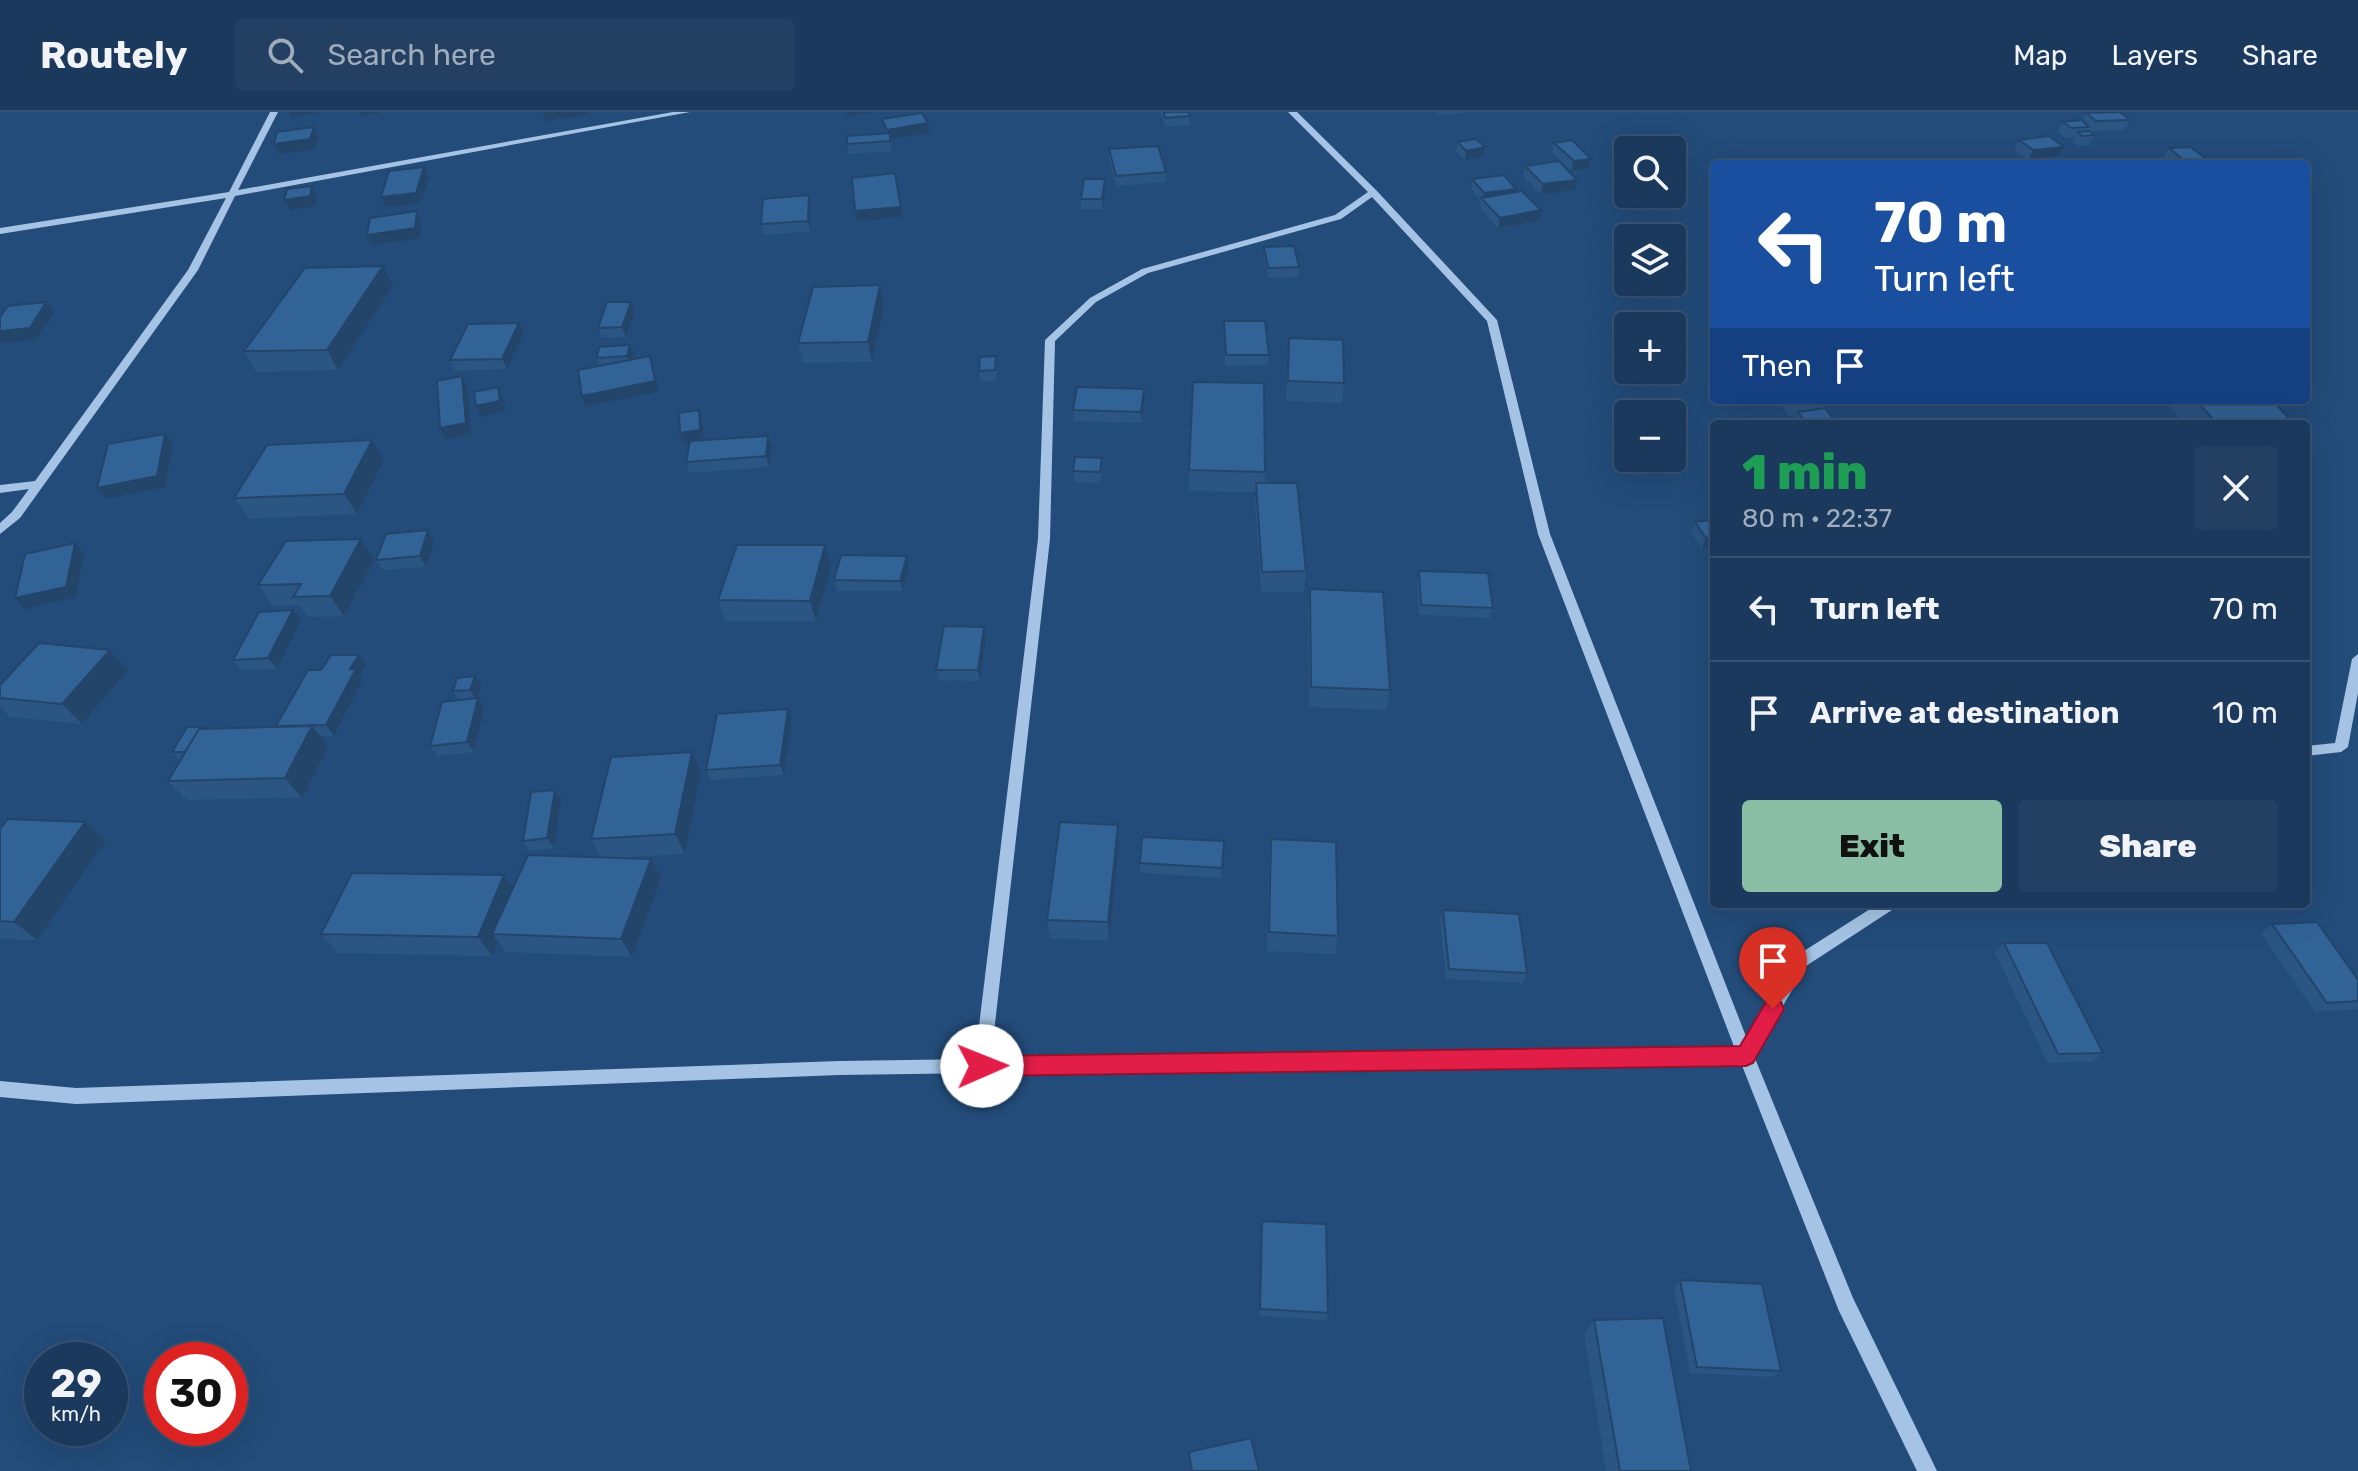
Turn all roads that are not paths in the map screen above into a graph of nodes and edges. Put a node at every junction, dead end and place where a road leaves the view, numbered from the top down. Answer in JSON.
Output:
{"nodes":[{"id":1,"x":274,"y":112,"type":"edge"},
{"id":2,"x":686,"y":112,"type":"edge"},
{"id":3,"x":1292,"y":112,"type":"edge"},
{"id":4,"x":1373,"y":192,"type":"junction"},
{"id":5,"x":232,"y":194,"type":"junction"},
{"id":6,"x":0,"y":231,"type":"edge"},
{"id":7,"x":38,"y":484,"type":"junction"},
{"id":8,"x":0,"y":489,"type":"edge"},
{"id":9,"x":0,"y":530,"type":"edge"},
{"id":10,"x":2358,"y":659,"type":"edge"},
{"id":11,"x":2310,"y":751,"type":"edge"},
{"id":12,"x":1884,"y":908,"type":"edge"},
{"id":13,"x":1746,"y":1056,"type":"junction"},
{"id":14,"x":982,"y":1066,"type":"junction"},
{"id":15,"x":0,"y":1089,"type":"edge"},
{"id":16,"x":1927,"y":1471,"type":"edge"}],
"edges":[{"from":1,"to":5,"type":"street"},
{"from":2,"to":5,"type":"street"},
{"from":3,"to":4,"type":"street"},
{"from":4,"to":13,"type":"street"},
{"from":4,"to":14,"type":"street"},
{"from":5,"to":6,"type":"street"},
{"from":5,"to":7,"type":"street"},
{"from":7,"to":8,"type":"street"},
{"from":7,"to":9,"type":"street"},
{"from":10,"to":11,"type":"street"},
{"from":12,"to":13,"type":"street"},
{"from":13,"to":14,"type":"street"},
{"from":13,"to":16,"type":"street"},
{"from":14,"to":15,"type":"street"}]}
